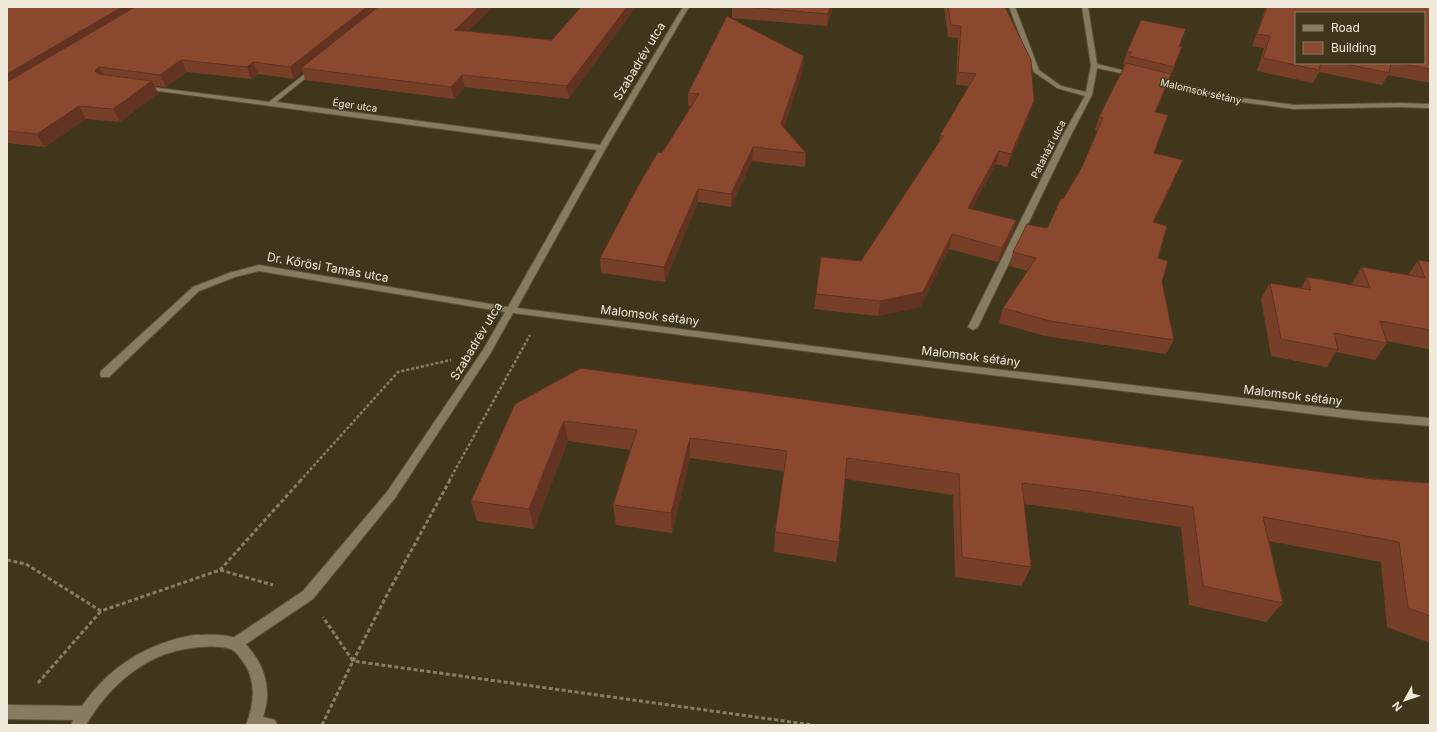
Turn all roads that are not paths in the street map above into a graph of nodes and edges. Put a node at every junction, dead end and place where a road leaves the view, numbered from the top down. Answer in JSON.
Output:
{"nodes":[{"id":1,"x":686,"y":7,"type":"edge"},
{"id":2,"x":1012,"y":7,"type":"edge"},
{"id":3,"x":1085,"y":7,"type":"edge"},
{"id":4,"x":319,"y":65,"type":"edge"},
{"id":5,"x":1094,"y":65,"type":"junction"},
{"id":6,"x":1141,"y":76,"type":"edge"},
{"id":7,"x":1149,"y":78,"type":"edge"},
{"id":8,"x":137,"y":86,"type":"edge"},
{"id":9,"x":1088,"y":94,"type":"junction"},
{"id":10,"x":271,"y":103,"type":"junction"},
{"id":11,"x":1430,"y":106,"type":"edge"},
{"id":12,"x":602,"y":148,"type":"junction"},
{"id":13,"x":510,"y":310,"type":"junction"},
{"id":14,"x":973,"y":327,"type":"dead end"},
{"id":15,"x":105,"y":374,"type":"dead end"},
{"id":16,"x":1430,"y":422,"type":"edge"},
{"id":17,"x":235,"y":644,"type":"junction"},
{"id":18,"x":10,"y":712,"type":"edge"},
{"id":19,"x":82,"y":719,"type":"edge"},
{"id":20,"x":253,"y":724,"type":"edge"},
{"id":21,"x":270,"y":725,"type":"edge"}],
"edges":[{"from":1,"to":12,"type":"street","name":"Szabadrév utca"},
{"from":2,"to":9,"type":"street"},
{"from":3,"to":5,"type":"street"},
{"from":4,"to":10,"type":"street"},
{"from":5,"to":6,"type":"street"},
{"from":5,"to":9,"type":"street","name":"Pataházi utca"},
{"from":7,"to":11,"type":"street","name":"Malomsok sétány"},
{"from":8,"to":10,"type":"street","name":"Éger utca"},
{"from":9,"to":14,"type":"street","name":"Pataházi utca"},
{"from":10,"to":12,"type":"street","name":"Éger utca"},
{"from":12,"to":13,"type":"street","name":"Szabadrév utca"},
{"from":13,"to":15,"type":"street","name":"Dr. Kőrösi Tamás utca"},
{"from":13,"to":16,"type":"street","name":"Malomsok sétány"},
{"from":13,"to":17,"type":"street","name":"Szabadrév utca"},
{"from":17,"to":19,"type":"street"},
{"from":17,"to":20,"type":"street"},
{"from":18,"to":19,"type":"street"},
{"from":20,"to":21,"type":"street"}]}
